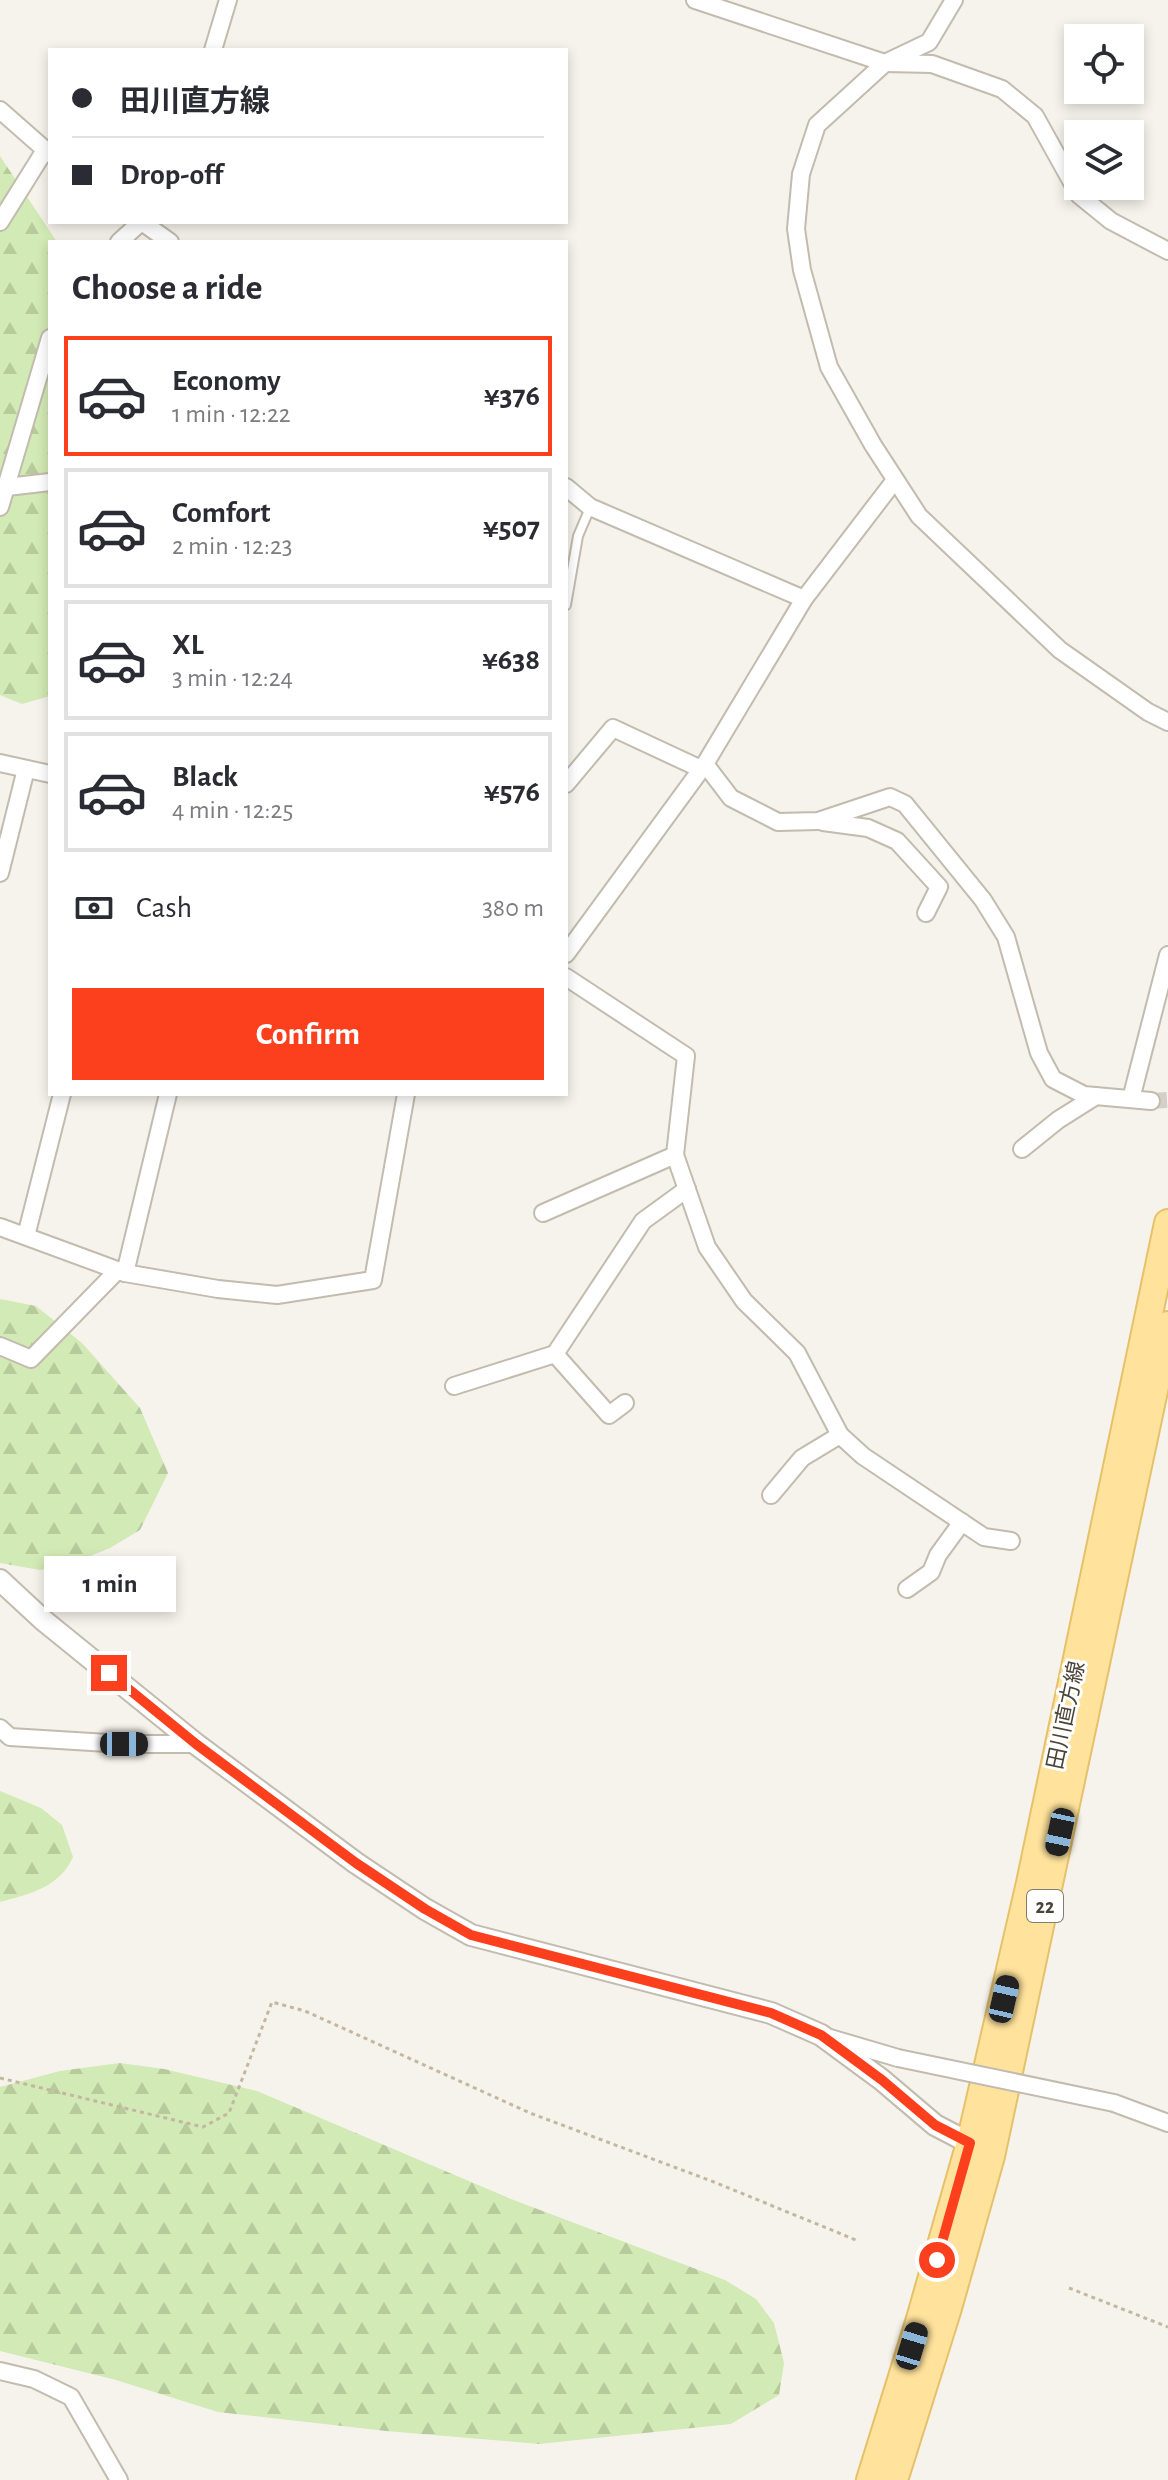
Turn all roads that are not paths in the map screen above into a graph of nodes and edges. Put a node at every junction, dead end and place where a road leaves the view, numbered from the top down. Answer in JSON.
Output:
{"nodes":[{"id":1,"x":228,"y":0,"type":"edge"},
{"id":2,"x":695,"y":0,"type":"edge"},
{"id":3,"x":954,"y":0,"type":"edge"},
{"id":4,"x":214,"y":48,"type":"edge"},
{"id":5,"x":885,"y":63,"type":"junction"},
{"id":6,"x":0,"y":110,"type":"edge"},
{"id":7,"x":47,"y":152,"type":"edge"},
{"id":8,"x":0,"y":222,"type":"edge"},
{"id":9,"x":139,"y":224,"type":"edge"},
{"id":10,"x":121,"y":240,"type":"edge"},
{"id":11,"x":1168,"y":251,"type":"edge"},
{"id":12,"x":48,"y":345,"type":"edge"},
{"id":13,"x":895,"y":480,"type":"junction"},
{"id":14,"x":48,"y":482,"type":"edge"},
{"id":15,"x":7,"y":487,"type":"junction"},
{"id":16,"x":568,"y":489,"type":"edge"},
{"id":17,"x":0,"y":507,"type":"edge"},
{"id":18,"x":590,"y":507,"type":"junction"},
{"id":19,"x":568,"y":594,"type":"edge"},
{"id":20,"x":804,"y":599,"type":"junction"},
{"id":21,"x":1168,"y":722,"type":"edge"},
{"id":22,"x":0,"y":763,"type":"edge"},
{"id":23,"x":703,"y":766,"type":"junction"},
{"id":24,"x":26,"y":769,"type":"junction"},
{"id":25,"x":48,"y":774,"type":"edge"},
{"id":26,"x":568,"y":782,"type":"edge"},
{"id":27,"x":818,"y":821,"type":"junction"},
{"id":28,"x":0,"y":873,"type":"edge"},
{"id":29,"x":926,"y":913,"type":"dead end"},
{"id":30,"x":568,"y":951,"type":"edge"},
{"id":31,"x":1168,"y":955,"type":"edge"},
{"id":32,"x":568,"y":978,"type":"edge"},
{"id":33,"x":61,"y":1096,"type":"edge"},
{"id":34,"x":167,"y":1096,"type":"edge"},
{"id":35,"x":406,"y":1096,"type":"edge"},
{"id":36,"x":1096,"y":1096,"type":"junction"},
{"id":37,"x":1131,"y":1099,"type":"junction"},
{"id":38,"x":1151,"y":1101,"type":"tunnel mouth"},
{"id":39,"x":1022,"y":1149,"type":"dead end"},
{"id":40,"x":675,"y":1155,"type":"junction"},
{"id":41,"x":687,"y":1189,"type":"junction"},
{"id":42,"x":543,"y":1213,"type":"dead end"},
{"id":43,"x":1168,"y":1223,"type":"edge"},
{"id":44,"x":0,"y":1227,"type":"edge"},
{"id":45,"x":26,"y":1236,"type":"junction"},
{"id":46,"x":122,"y":1272,"type":"junction"},
{"id":47,"x":1168,"y":1325,"type":"edge"},
{"id":48,"x":0,"y":1346,"type":"edge"},
{"id":49,"x":555,"y":1354,"type":"junction"},
{"id":50,"x":454,"y":1386,"type":"dead end"},
{"id":51,"x":625,"y":1403,"type":"dead end"},
{"id":52,"x":840,"y":1435,"type":"junction"},
{"id":53,"x":771,"y":1495,"type":"dead end"},
{"id":54,"x":962,"y":1522,"type":"junction"},
{"id":55,"x":1011,"y":1541,"type":"dead end"},
{"id":56,"x":0,"y":1580,"type":"edge"},
{"id":57,"x":907,"y":1589,"type":"dead end"},
{"id":58,"x":0,"y":1728,"type":"edge"},
{"id":59,"x":196,"y":1744,"type":"junction"},
{"id":60,"x":821,"y":2035,"type":"junction"},
{"id":61,"x":1168,"y":2123,"type":"edge"},
{"id":62,"x":981,"y":2149,"type":"junction"},
{"id":63,"x":0,"y":2371,"type":"edge"},
{"id":64,"x":119,"y":2480,"type":"edge"},
{"id":65,"x":870,"y":2480,"type":"edge"},
{"id":66,"x":894,"y":2480,"type":"edge"}],
"edges":[{"from":1,"to":4,"type":"street"},
{"from":2,"to":5,"type":"street"},
{"from":3,"to":5,"type":"street"},
{"from":5,"to":11,"type":"street"},
{"from":5,"to":13,"type":"street"},
{"from":6,"to":7,"type":"street"},
{"from":7,"to":8,"type":"street"},
{"from":9,"to":10,"type":"street"},
{"from":12,"to":15,"type":"street"},
{"from":13,"to":20,"type":"street"},
{"from":13,"to":21,"type":"street"},
{"from":14,"to":15,"type":"street"},
{"from":15,"to":17,"type":"street"},
{"from":16,"to":18,"type":"street"},
{"from":18,"to":19,"type":"lane"},
{"from":18,"to":20,"type":"street"},
{"from":20,"to":23,"type":"street"},
{"from":22,"to":24,"type":"street"},
{"from":23,"to":26,"type":"street"},
{"from":23,"to":27,"type":"street"},
{"from":23,"to":30,"type":"street"},
{"from":24,"to":25,"type":"street"},
{"from":24,"to":28,"type":"street"},
{"from":27,"to":29,"type":"street"},
{"from":27,"to":36,"type":"street"},
{"from":31,"to":37,"type":"street"},
{"from":32,"to":40,"type":"street"},
{"from":33,"to":45,"type":"street"},
{"from":34,"to":46,"type":"street"},
{"from":35,"to":46,"type":"street"},
{"from":36,"to":37,"type":"street"},
{"from":36,"to":39,"type":"street"},
{"from":37,"to":38,"type":"street"},
{"from":40,"to":41,"type":"street"},
{"from":40,"to":42,"type":"street"},
{"from":41,"to":49,"type":"street"},
{"from":41,"to":52,"type":"street"},
{"from":43,"to":62,"type":"main road","name":"田川直方線","number":"22"},
{"from":44,"to":45,"type":"street"},
{"from":45,"to":46,"type":"street"},
{"from":46,"to":48,"type":"street"},
{"from":47,"to":62,"type":"main road","name":"田川直方線","number":"22"},
{"from":49,"to":50,"type":"street"},
{"from":49,"to":51,"type":"street"},
{"from":52,"to":53,"type":"street"},
{"from":52,"to":54,"type":"street"},
{"from":54,"to":55,"type":"street"},
{"from":54,"to":57,"type":"street"},
{"from":56,"to":59,"type":"street"},
{"from":58,"to":59,"type":"street"},
{"from":59,"to":60,"type":"street"},
{"from":60,"to":61,"type":"street","bridge":true},
{"from":60,"to":62,"type":"street"},
{"from":62,"to":65,"type":"main road","name":"田川直方線","number":"22"},
{"from":62,"to":66,"type":"main road","name":"田川直方線","number":"22"},
{"from":63,"to":64,"type":"street"}]}
